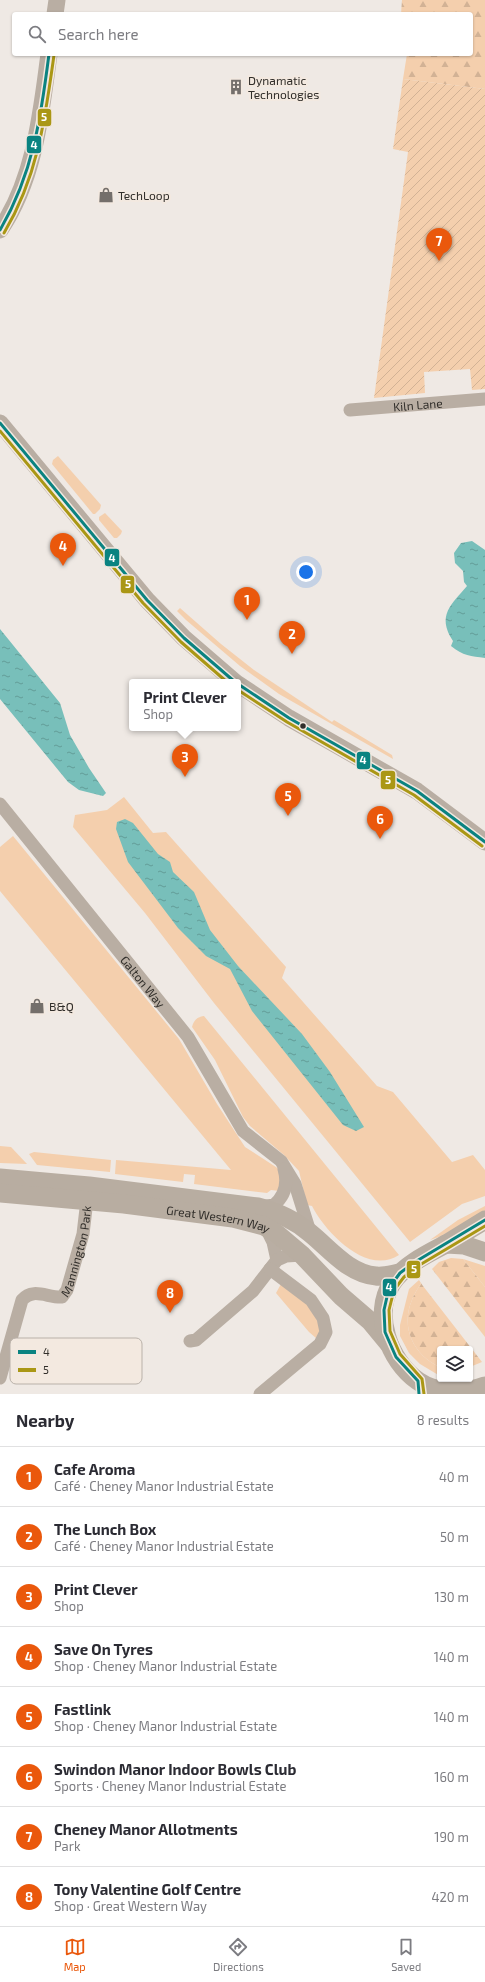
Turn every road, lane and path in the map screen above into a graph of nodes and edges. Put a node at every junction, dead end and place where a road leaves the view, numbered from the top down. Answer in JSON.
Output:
{"nodes":[{"id":1,"x":57,"y":0,"type":"edge"},
{"id":2,"x":55,"y":12,"type":"edge"},
{"id":3,"x":50,"y":56,"type":"edge"},
{"id":4,"x":0,"y":230,"type":"edge"},
{"id":5,"x":485,"y":399,"type":"edge"},
{"id":6,"x":350,"y":410,"type":"dead end"},
{"id":7,"x":0,"y":423,"type":"edge"},
{"id":8,"x":232,"y":679,"type":"edge"},
{"id":9,"x":241,"y":686,"type":"edge"},
{"id":10,"x":0,"y":804,"type":"edge"},
{"id":11,"x":485,"y":842,"type":"edge"},
{"id":12,"x":281,"y":1161,"type":"junction"},
{"id":13,"x":0,"y":1178,"type":"edge"},
{"id":14,"x":0,"y":1193,"type":"edge"},
{"id":15,"x":87,"y":1200,"type":"junction"},
{"id":16,"x":258,"y":1207,"type":"junction"},
{"id":17,"x":485,"y":1220,"type":"edge"},
{"id":18,"x":264,"y":1226,"type":"junction"},
{"id":19,"x":310,"y":1232,"type":"junction"},
{"id":20,"x":446,"y":1244,"type":"junction"},
{"id":21,"x":485,"y":1252,"type":"edge"},
{"id":22,"x":302,"y":1255,"type":"junction"},
{"id":23,"x":274,"y":1265,"type":"junction"},
{"id":24,"x":400,"y":1273,"type":"junction"},
{"id":25,"x":11,"y":1338,"type":"edge"},
{"id":26,"x":190,"y":1341,"type":"dead end"},
{"id":27,"x":10,"y":1343,"type":"edge"},
{"id":28,"x":389,"y":1344,"type":"junction"},
{"id":29,"x":0,"y":1378,"type":"edge"},
{"id":30,"x":485,"y":1386,"type":"edge"},
{"id":31,"x":418,"y":1387,"type":"edge"},
{"id":32,"x":485,"y":1390,"type":"edge"},
{"id":33,"x":260,"y":1394,"type":"edge"},
{"id":34,"x":483,"y":1394,"type":"edge"}],
"edges":[{"from":1,"to":2,"type":"street"},
{"from":3,"to":4,"type":"street"},
{"from":5,"to":6,"type":"street","name":"Kiln Lane"},
{"from":7,"to":8,"type":"street"},
{"from":9,"to":11,"type":"street"},
{"from":10,"to":12,"type":"street","name":"Galton Way"},
{"from":12,"to":16,"type":"street"},
{"from":12,"to":19,"type":"street","name":"Galton Way"},
{"from":13,"to":16,"type":"main road","name":"Great Western Way"},
{"from":14,"to":15,"type":"main road","name":"Great Western Way"},
{"from":15,"to":18,"type":"main road","name":"Great Western Way"},
{"from":15,"to":25,"type":"street","name":"Mannington Park"},
{"from":16,"to":19,"type":"main road","name":"Great Western Way"},
{"from":17,"to":20,"type":"main road"},
{"from":18,"to":22,"type":"main road","name":"Great Western Way"},
{"from":18,"to":23,"type":"street"},
{"from":19,"to":24,"type":"main road","name":"Great Western Way"},
{"from":20,"to":21,"type":"main road"},
{"from":20,"to":24,"type":"main road"},
{"from":22,"to":23,"type":"street"},
{"from":22,"to":28,"type":"main road","name":"Great Western Way"},
{"from":23,"to":26,"type":"street"},
{"from":23,"to":33,"type":"street"},
{"from":24,"to":28,"type":"main road"},
{"from":27,"to":29,"type":"street","name":"Mannington Park"},
{"from":28,"to":31,"type":"main road"},
{"from":30,"to":31,"type":"main road"},
{"from":32,"to":34,"type":"main road"}]}
